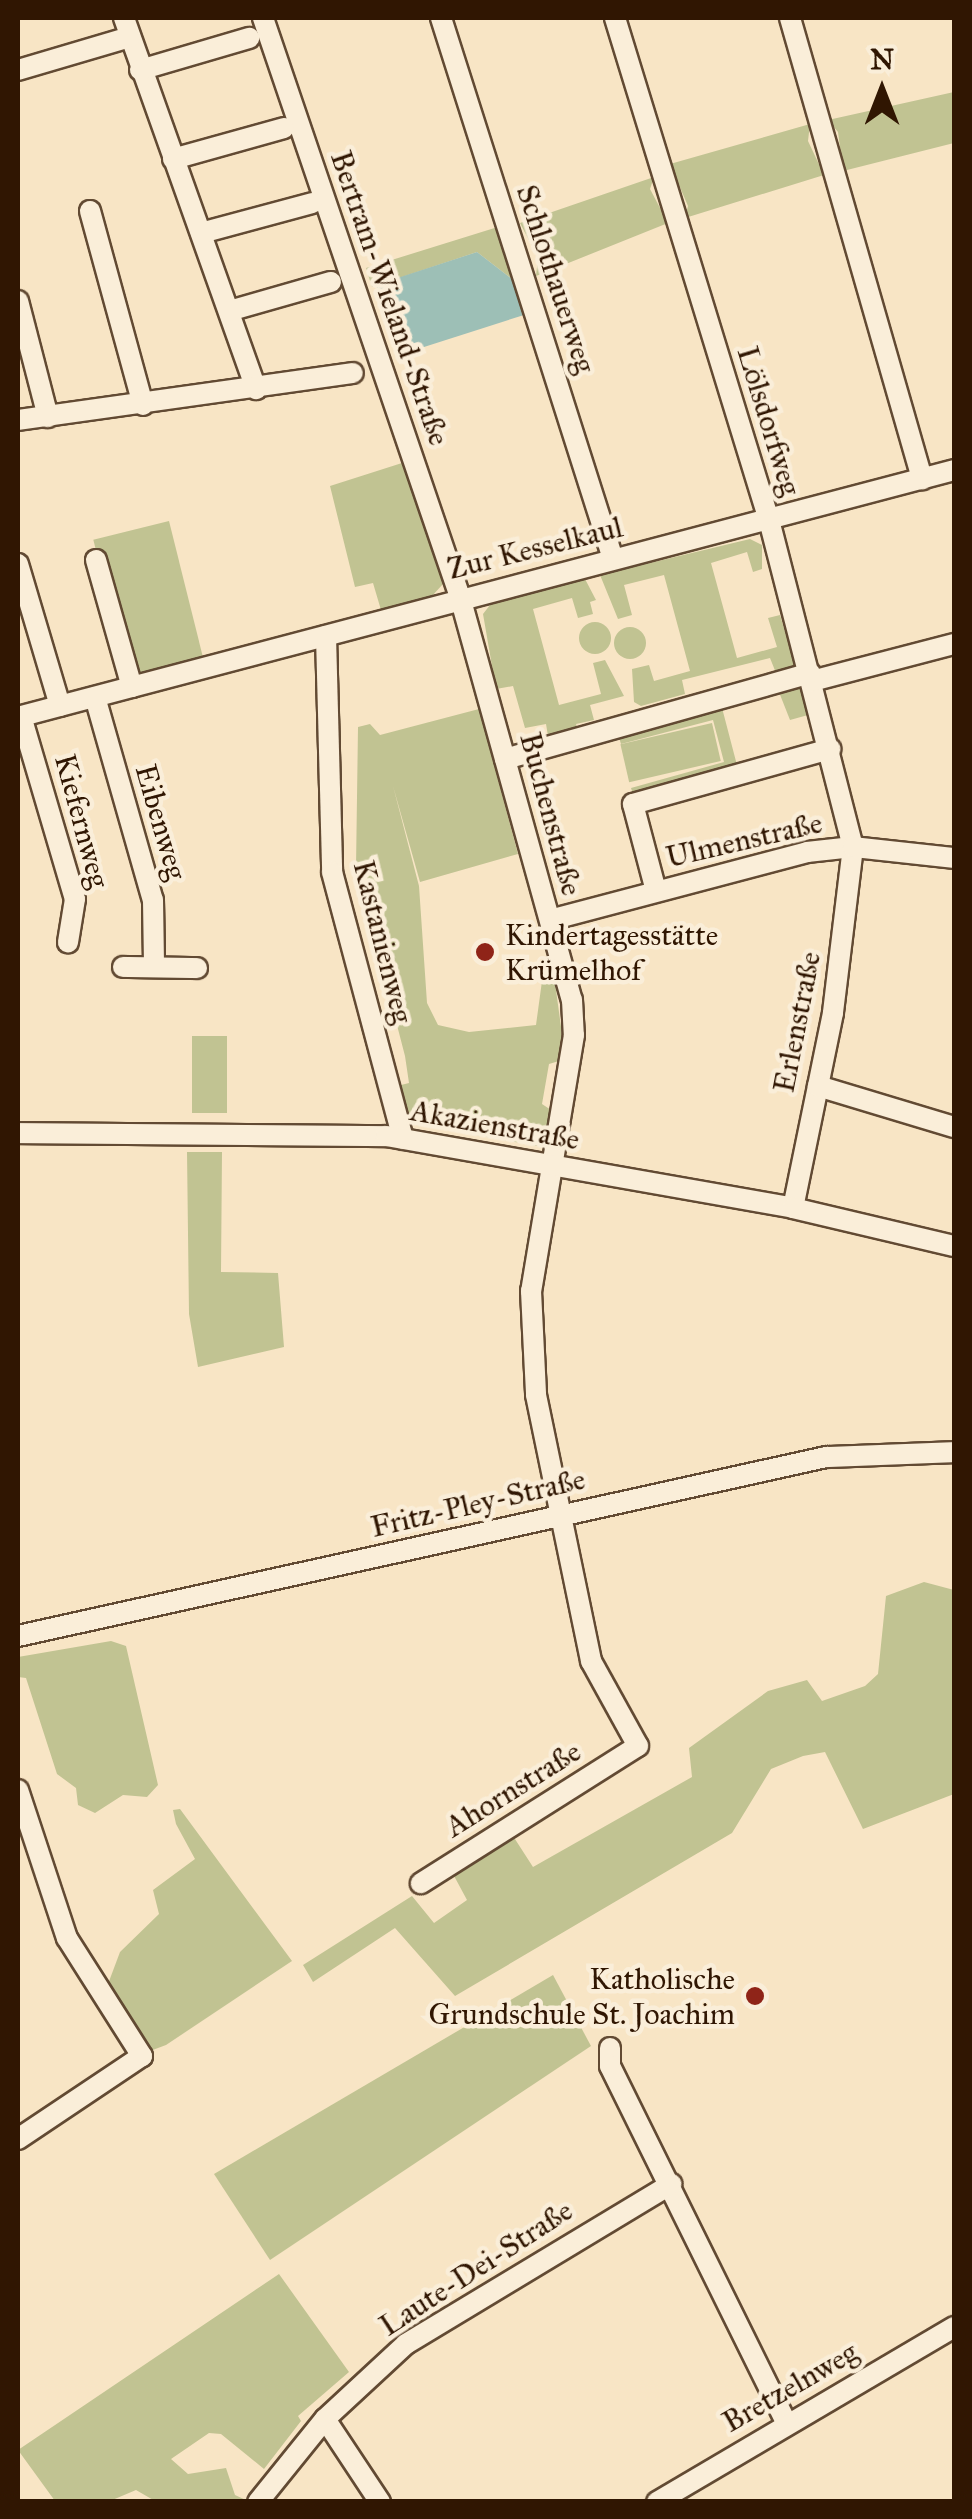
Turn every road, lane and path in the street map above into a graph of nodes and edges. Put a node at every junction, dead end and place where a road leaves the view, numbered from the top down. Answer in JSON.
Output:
{"nodes":[{"id":1,"x":264,"y":18,"type":"edge"},
{"id":2,"x":441,"y":18,"type":"edge"},
{"id":3,"x":614,"y":18,"type":"edge"},
{"id":4,"x":790,"y":18,"type":"edge"},
{"id":5,"x":126,"y":27,"type":"edge"},
{"id":6,"x":250,"y":38,"type":"dead end"},
{"id":7,"x":18,"y":70,"type":"edge"},
{"id":8,"x":140,"y":70,"type":"junction"},
{"id":9,"x":284,"y":128,"type":"dead end"},
{"id":10,"x":174,"y":159,"type":"junction"},
{"id":11,"x":312,"y":203,"type":"dead end"},
{"id":12,"x":90,"y":211,"type":"dead end"},
{"id":13,"x":201,"y":233,"type":"junction"},
{"id":14,"x":332,"y":282,"type":"dead end"},
{"id":15,"x":18,"y":302,"type":"edge"},
{"id":16,"x":229,"y":311,"type":"junction"},
{"id":17,"x":353,"y":374,"type":"dead end"},
{"id":18,"x":256,"y":389,"type":"junction"},
{"id":19,"x":142,"y":405,"type":"junction"},
{"id":20,"x":48,"y":417,"type":"junction"},
{"id":21,"x":18,"y":420,"type":"edge"},
{"id":22,"x":954,"y":470,"type":"edge"},
{"id":23,"x":922,"y":479,"type":"junction"},
{"id":24,"x":769,"y":520,"type":"junction"},
{"id":25,"x":613,"y":558,"type":"junction"},
{"id":26,"x":96,"y":560,"type":"dead end"},
{"id":27,"x":18,"y":564,"type":"edge"},
{"id":28,"x":460,"y":597,"type":"junction"},
{"id":29,"x":326,"y":636,"type":"junction"},
{"id":30,"x":954,"y":644,"type":"edge"},
{"id":31,"x":811,"y":677,"type":"junction"},
{"id":32,"x":132,"y":687,"type":"junction"},
{"id":33,"x":94,"y":696,"type":"junction"},
{"id":34,"x":60,"y":706,"type":"junction"},
{"id":35,"x":20,"y":716,"type":"edge"},
{"id":36,"x":830,"y":750,"type":"junction"},
{"id":37,"x":505,"y":759,"type":"junction"},
{"id":38,"x":853,"y":847,"type":"junction"},
{"id":39,"x":954,"y":858,"type":"edge"},
{"id":40,"x":656,"y":891,"type":"junction"},
{"id":41,"x":550,"y":920,"type":"junction"},
{"id":42,"x":68,"y":942,"type":"dead end"},
{"id":43,"x":154,"y":966,"type":"junction"},
{"id":44,"x":123,"y":967,"type":"dead end"},
{"id":45,"x":197,"y":968,"type":"dead end"},
{"id":46,"x":818,"y":1086,"type":"junction"},
{"id":47,"x":954,"y":1127,"type":"edge"},
{"id":48,"x":18,"y":1133,"type":"edge"},
{"id":49,"x":403,"y":1138,"type":"junction"},
{"id":50,"x":552,"y":1167,"type":"junction"},
{"id":51,"x":793,"y":1208,"type":"junction"},
{"id":52,"x":954,"y":1246,"type":"edge"},
{"id":53,"x":954,"y":1452,"type":"edge"},
{"id":54,"x":558,"y":1516,"type":"junction"},
{"id":55,"x":18,"y":1636,"type":"edge"},
{"id":56,"x":18,"y":1790,"type":"edge"},
{"id":57,"x":421,"y":1883,"type":"dead end"},
{"id":58,"x":610,"y":2048,"type":"dead end"},
{"id":59,"x":18,"y":2139,"type":"edge"},
{"id":60,"x":671,"y":2184,"type":"junction"},
{"id":61,"x":954,"y":2328,"type":"edge"},
{"id":62,"x":325,"y":2419,"type":"junction"},
{"id":63,"x":786,"y":2422,"type":"junction"},
{"id":64,"x":258,"y":2502,"type":"edge"},
{"id":65,"x":380,"y":2502,"type":"edge"},
{"id":66,"x":657,"y":2502,"type":"edge"}],
"edges":[{"from":1,"to":28,"type":"street","name":"Bertram-Wieland-Straße"},
{"from":2,"to":25,"type":"street","name":"Schlothauerweg"},
{"from":3,"to":24,"type":"street","name":"Lölsdorfweg"},
{"from":4,"to":23,"type":"street"},
{"from":5,"to":7,"type":"street"},
{"from":5,"to":8,"type":"street"},
{"from":6,"to":8,"type":"street"},
{"from":8,"to":10,"type":"street"},
{"from":9,"to":10,"type":"street"},
{"from":10,"to":13,"type":"street"},
{"from":11,"to":13,"type":"street"},
{"from":12,"to":19,"type":"street"},
{"from":13,"to":16,"type":"street"},
{"from":14,"to":16,"type":"street"},
{"from":15,"to":20,"type":"street"},
{"from":16,"to":18,"type":"street"},
{"from":17,"to":18,"type":"street"},
{"from":18,"to":19,"type":"street"},
{"from":19,"to":20,"type":"street"},
{"from":20,"to":21,"type":"street"},
{"from":22,"to":23,"type":"street","name":"Zur Kesselkaul"},
{"from":23,"to":24,"type":"street","name":"Zur Kesselkaul"},
{"from":24,"to":25,"type":"street","name":"Zur Kesselkaul"},
{"from":24,"to":31,"type":"street","name":"Lölsdorfweg"},
{"from":25,"to":28,"type":"street","name":"Zur Kesselkaul"},
{"from":26,"to":32,"type":"street"},
{"from":27,"to":34,"type":"street"},
{"from":28,"to":29,"type":"street","name":"Zur Kesselkaul"},
{"from":28,"to":37,"type":"street","name":"Buchenstraße"},
{"from":29,"to":32,"type":"street","name":"Zur Kesselkaul"},
{"from":29,"to":49,"type":"street","name":"Kastanienweg"},
{"from":30,"to":31,"type":"street"},
{"from":31,"to":36,"type":"street","name":"Lölsdorfweg"},
{"from":31,"to":37,"type":"street"},
{"from":32,"to":33,"type":"street","name":"Zur Kesselkaul"},
{"from":33,"to":34,"type":"street","name":"Zur Kesselkaul"},
{"from":33,"to":43,"type":"street","name":"Eibenweg"},
{"from":34,"to":35,"type":"street","name":"Zur Kesselkaul"},
{"from":35,"to":42,"type":"street","name":"Kiefernweg"},
{"from":36,"to":38,"type":"street","name":"Lölsdorfweg"},
{"from":36,"to":40,"type":"street"},
{"from":37,"to":41,"type":"street","name":"Buchenstraße"},
{"from":38,"to":39,"type":"street","name":"Ulmenstraße"},
{"from":38,"to":40,"type":"street","name":"Ulmenstraße"},
{"from":38,"to":46,"type":"street","name":"Erlenstraße"},
{"from":40,"to":41,"type":"street","name":"Ulmenstraße"},
{"from":41,"to":50,"type":"street","name":"Buchenstraße"},
{"from":43,"to":44,"type":"street"},
{"from":43,"to":45,"type":"street"},
{"from":46,"to":47,"type":"street"},
{"from":46,"to":51,"type":"street","name":"Erlenstraße"},
{"from":48,"to":49,"type":"street","name":"Akazienstraße"},
{"from":49,"to":50,"type":"street","name":"Akazienstraße"},
{"from":50,"to":51,"type":"street","name":"Akazienstraße"},
{"from":50,"to":54,"type":"street","name":"Ahornstraße"},
{"from":51,"to":52,"type":"street","name":"Akazienstraße"},
{"from":53,"to":54,"type":"street","name":"Fritz-Pley-Straße"},
{"from":54,"to":55,"type":"street","name":"Fritz-Pley-Straße"},
{"from":54,"to":57,"type":"street","name":"Ahornstraße"},
{"from":56,"to":59,"type":"street"},
{"from":58,"to":60,"type":"street"},
{"from":60,"to":62,"type":"street","name":"Laute-Dei-Straße"},
{"from":60,"to":63,"type":"street"},
{"from":61,"to":63,"type":"street","name":"Bretzelnweg"},
{"from":62,"to":64,"type":"street","name":"Laute-Dei-Straße"},
{"from":62,"to":65,"type":"street"},
{"from":63,"to":66,"type":"street","name":"Bretzelnweg"}]}
